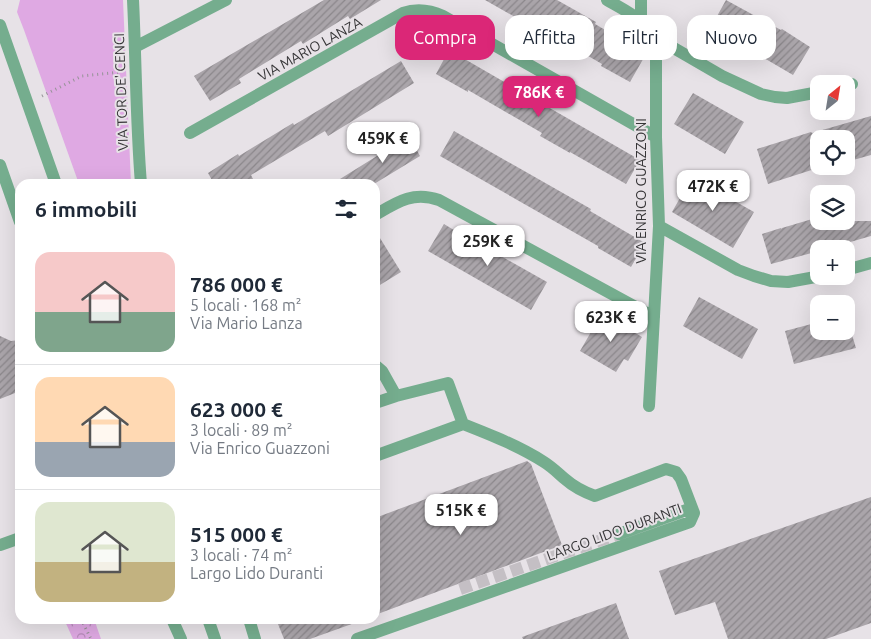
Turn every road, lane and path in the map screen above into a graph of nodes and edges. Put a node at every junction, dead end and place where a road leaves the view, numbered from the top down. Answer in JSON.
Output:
{"nodes":[{"id":1,"x":133,"y":0,"type":"edge"},
{"id":2,"x":226,"y":0,"type":"edge"},
{"id":3,"x":607,"y":0,"type":"edge"},
{"id":4,"x":641,"y":0,"type":"edge"},
{"id":5,"x":632,"y":15,"type":"edge"},
{"id":6,"x":641,"y":15,"type":"edge"},
{"id":7,"x":0,"y":25,"type":"edge"},
{"id":8,"x":135,"y":48,"type":"junction"},
{"id":9,"x":677,"y":50,"type":"edge"},
{"id":10,"x":656,"y":60,"type":"edge"},
{"id":11,"x":134,"y":71,"type":"junction"},
{"id":12,"x":810,"y":94,"type":"edge"},
{"id":13,"x":28,"y":104,"type":"junction"},
{"id":14,"x":190,"y":134,"type":"dead end"},
{"id":15,"x":656,"y":137,"type":"junction"},
{"id":16,"x":0,"y":164,"type":"edge"},
{"id":17,"x":54,"y":179,"type":"edge"},
{"id":18,"x":141,"y":179,"type":"edge"},
{"id":19,"x":15,"y":208,"type":"edge"},
{"id":20,"x":380,"y":212,"type":"edge"},
{"id":21,"x":659,"y":226,"type":"junction"},
{"id":22,"x":871,"y":263,"type":"edge"},
{"id":23,"x":855,"y":267,"type":"edge"},
{"id":24,"x":810,"y":278,"type":"edge"},
{"id":25,"x":654,"y":317,"type":"junction"},
{"id":26,"x":380,"y":369,"type":"edge"},
{"id":27,"x":396,"y":396,"type":"junction"},
{"id":28,"x":380,"y":401,"type":"edge"},
{"id":29,"x":649,"y":406,"type":"dead end"},
{"id":30,"x":463,"y":424,"type":"junction"},
{"id":31,"x":380,"y":454,"type":"edge"},
{"id":32,"x":692,"y":508,"type":"junction"},
{"id":33,"x":619,"y":534,"type":"tunnel mouth"},
{"id":34,"x":15,"y":540,"type":"edge"},
{"id":35,"x":0,"y":545,"type":"edge"},
{"id":36,"x":84,"y":624,"type":"edge"},
{"id":37,"x":174,"y":624,"type":"edge"},
{"id":38,"x":210,"y":624,"type":"edge"},
{"id":39,"x":250,"y":624,"type":"edge"},
{"id":40,"x":91,"y":639,"type":"edge"},
{"id":41,"x":181,"y":639,"type":"edge"},
{"id":42,"x":215,"y":639,"type":"edge"},
{"id":43,"x":255,"y":639,"type":"edge"},
{"id":44,"x":357,"y":639,"type":"edge"}],
"edges":[{"from":1,"to":8,"type":"street","name":"VIA TOR DE' CENCI"},
{"from":2,"to":8,"type":"street"},
{"from":3,"to":5,"type":"street"},
{"from":4,"to":6,"type":"street"},
{"from":7,"to":13,"type":"street"},
{"from":8,"to":11,"type":"street","name":"VIA TOR DE' CENCI"},
{"from":9,"to":12,"type":"street"},
{"from":10,"to":15,"type":"street","name":"VIA ENRICO GUAZZONI"},
{"from":11,"to":13,"type":"path"},
{"from":11,"to":18,"type":"street","name":"VIA TOR DE' CENCI"},
{"from":13,"to":17,"type":"street"},
{"from":14,"to":15,"type":"street","name":"VIA MARIO LANZA"},
{"from":15,"to":21,"type":"street","name":"VIA ENRICO GUAZZONI"},
{"from":16,"to":19,"type":"street"},
{"from":20,"to":25,"type":"street"},
{"from":21,"to":24,"type":"street"},
{"from":21,"to":25,"type":"street","name":"VIA ENRICO GUAZZONI"},
{"from":22,"to":23,"type":"street"},
{"from":25,"to":29,"type":"street","name":"VIA ENRICO GUAZZONI"},
{"from":26,"to":27,"type":"street"},
{"from":27,"to":28,"type":"street"},
{"from":27,"to":30,"type":"street"},
{"from":30,"to":31,"type":"street"},
{"from":30,"to":32,"type":"street","name":"LARGO LIDO DURANTI"},
{"from":32,"to":33,"type":"street"},
{"from":32,"to":44,"type":"street","name":"LARGO LIDO DURANTI"},
{"from":34,"to":35,"type":"street"},
{"from":36,"to":40,"type":"path"},
{"from":37,"to":41,"type":"street"},
{"from":38,"to":42,"type":"street"},
{"from":39,"to":43,"type":"street"}]}
